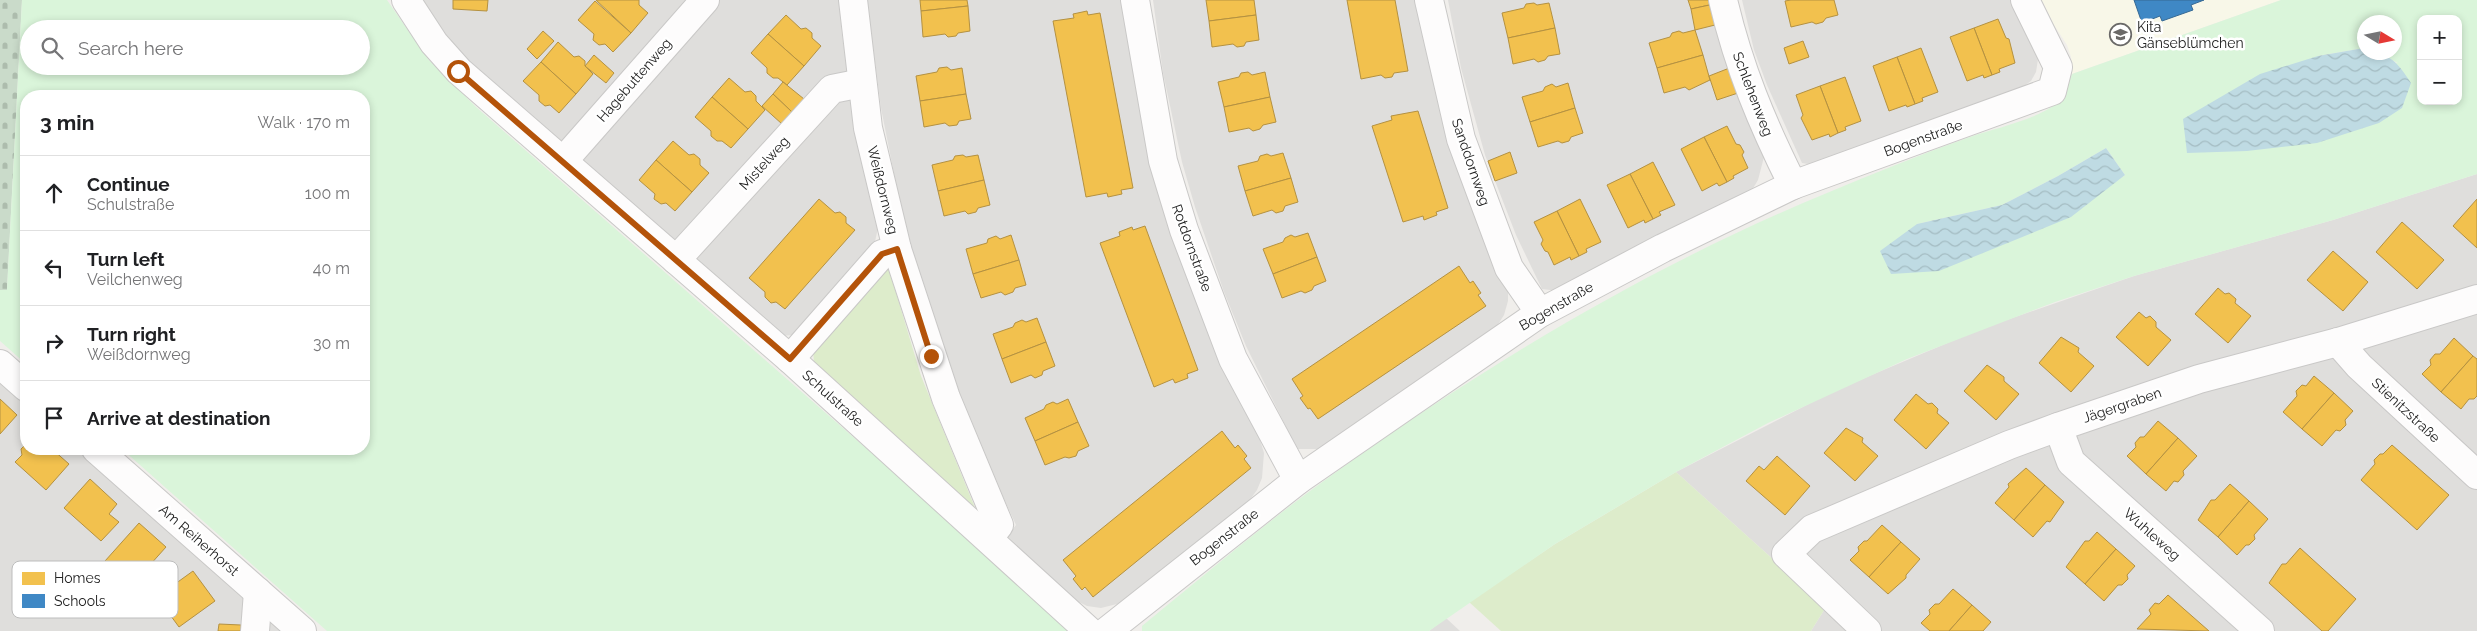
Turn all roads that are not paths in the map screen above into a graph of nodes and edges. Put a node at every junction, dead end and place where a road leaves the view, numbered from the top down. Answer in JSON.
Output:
{"nodes":[{"id":1,"x":406,"y":0,"type":"edge"},
{"id":2,"x":705,"y":0,"type":"edge"},
{"id":3,"x":853,"y":0,"type":"edge"},
{"id":4,"x":1136,"y":0,"type":"edge"},
{"id":5,"x":1429,"y":0,"type":"edge"},
{"id":6,"x":1723,"y":0,"type":"edge"},
{"id":7,"x":2025,"y":0,"type":"edge"},
{"id":8,"x":862,"y":83,"type":"junction"},
{"id":9,"x":564,"y":160,"type":"junction"},
{"id":10,"x":1793,"y":185,"type":"junction"},
{"id":11,"x":897,"y":249,"type":"junction"},
{"id":12,"x":676,"y":260,"type":"junction"},
{"id":13,"x":2477,"y":299,"type":"edge"},
{"id":14,"x":1540,"y":313,"type":"junction"},
{"id":15,"x":2338,"y":342,"type":"junction"},
{"id":16,"x":790,"y":359,"type":"junction"},
{"id":17,"x":0,"y":364,"type":"edge"},
{"id":18,"x":20,"y":382,"type":"edge"},
{"id":19,"x":2058,"y":427,"type":"junction"},
{"id":20,"x":103,"y":455,"type":"edge"},
{"id":21,"x":2477,"y":475,"type":"edge"},
{"id":22,"x":1298,"y":480,"type":"junction"},
{"id":23,"x":989,"y":538,"type":"junction"},
{"id":24,"x":258,"y":592,"type":"junction"},
{"id":25,"x":255,"y":631,"type":"edge"},
{"id":26,"x":302,"y":631,"type":"edge"},
{"id":27,"x":1089,"y":631,"type":"edge"},
{"id":28,"x":1107,"y":631,"type":"edge"},
{"id":29,"x":1867,"y":631,"type":"edge"},
{"id":30,"x":2260,"y":631,"type":"edge"}],
"edges":[{"from":1,"to":9,"type":"street","name":"Schulstraße"},
{"from":2,"to":9,"type":"street","name":"Hagebuttenweg"},
{"from":3,"to":8,"type":"street","name":"Weißdornweg"},
{"from":4,"to":22,"type":"street","name":"Rotdornstraße"},
{"from":5,"to":14,"type":"street","name":"Sanddornweg"},
{"from":6,"to":10,"type":"street","name":"Schlehenweg"},
{"from":7,"to":10,"type":"street","name":"Bogenstraße"},
{"from":8,"to":11,"type":"street","name":"Weißdornweg"},
{"from":8,"to":12,"type":"street","name":"Mistelweg"},
{"from":9,"to":12,"type":"street","name":"Schulstraße"},
{"from":10,"to":14,"type":"street","name":"Bogenstraße"},
{"from":11,"to":16,"type":"street"},
{"from":11,"to":23,"type":"street","name":"Weißdornweg"},
{"from":12,"to":16,"type":"street","name":"Schulstraße"},
{"from":13,"to":15,"type":"street","name":"Jägergraben"},
{"from":14,"to":22,"type":"street","name":"Bogenstraße"},
{"from":15,"to":19,"type":"street","name":"Jägergraben"},
{"from":15,"to":21,"type":"street","name":"Stienitzstraße"},
{"from":16,"to":23,"type":"street","name":"Schulstraße"},
{"from":17,"to":18,"type":"street"},
{"from":19,"to":29,"type":"street","name":"Jägergraben"},
{"from":19,"to":30,"type":"street","name":"Wuhleweg"},
{"from":20,"to":24,"type":"street","name":"Am Reiherhorst"},
{"from":22,"to":28,"type":"street","name":"Bogenstraße"},
{"from":23,"to":27,"type":"street","name":"Schulstraße"},
{"from":24,"to":25,"type":"street"},
{"from":24,"to":26,"type":"street","name":"Am Reiherhorst"}]}
